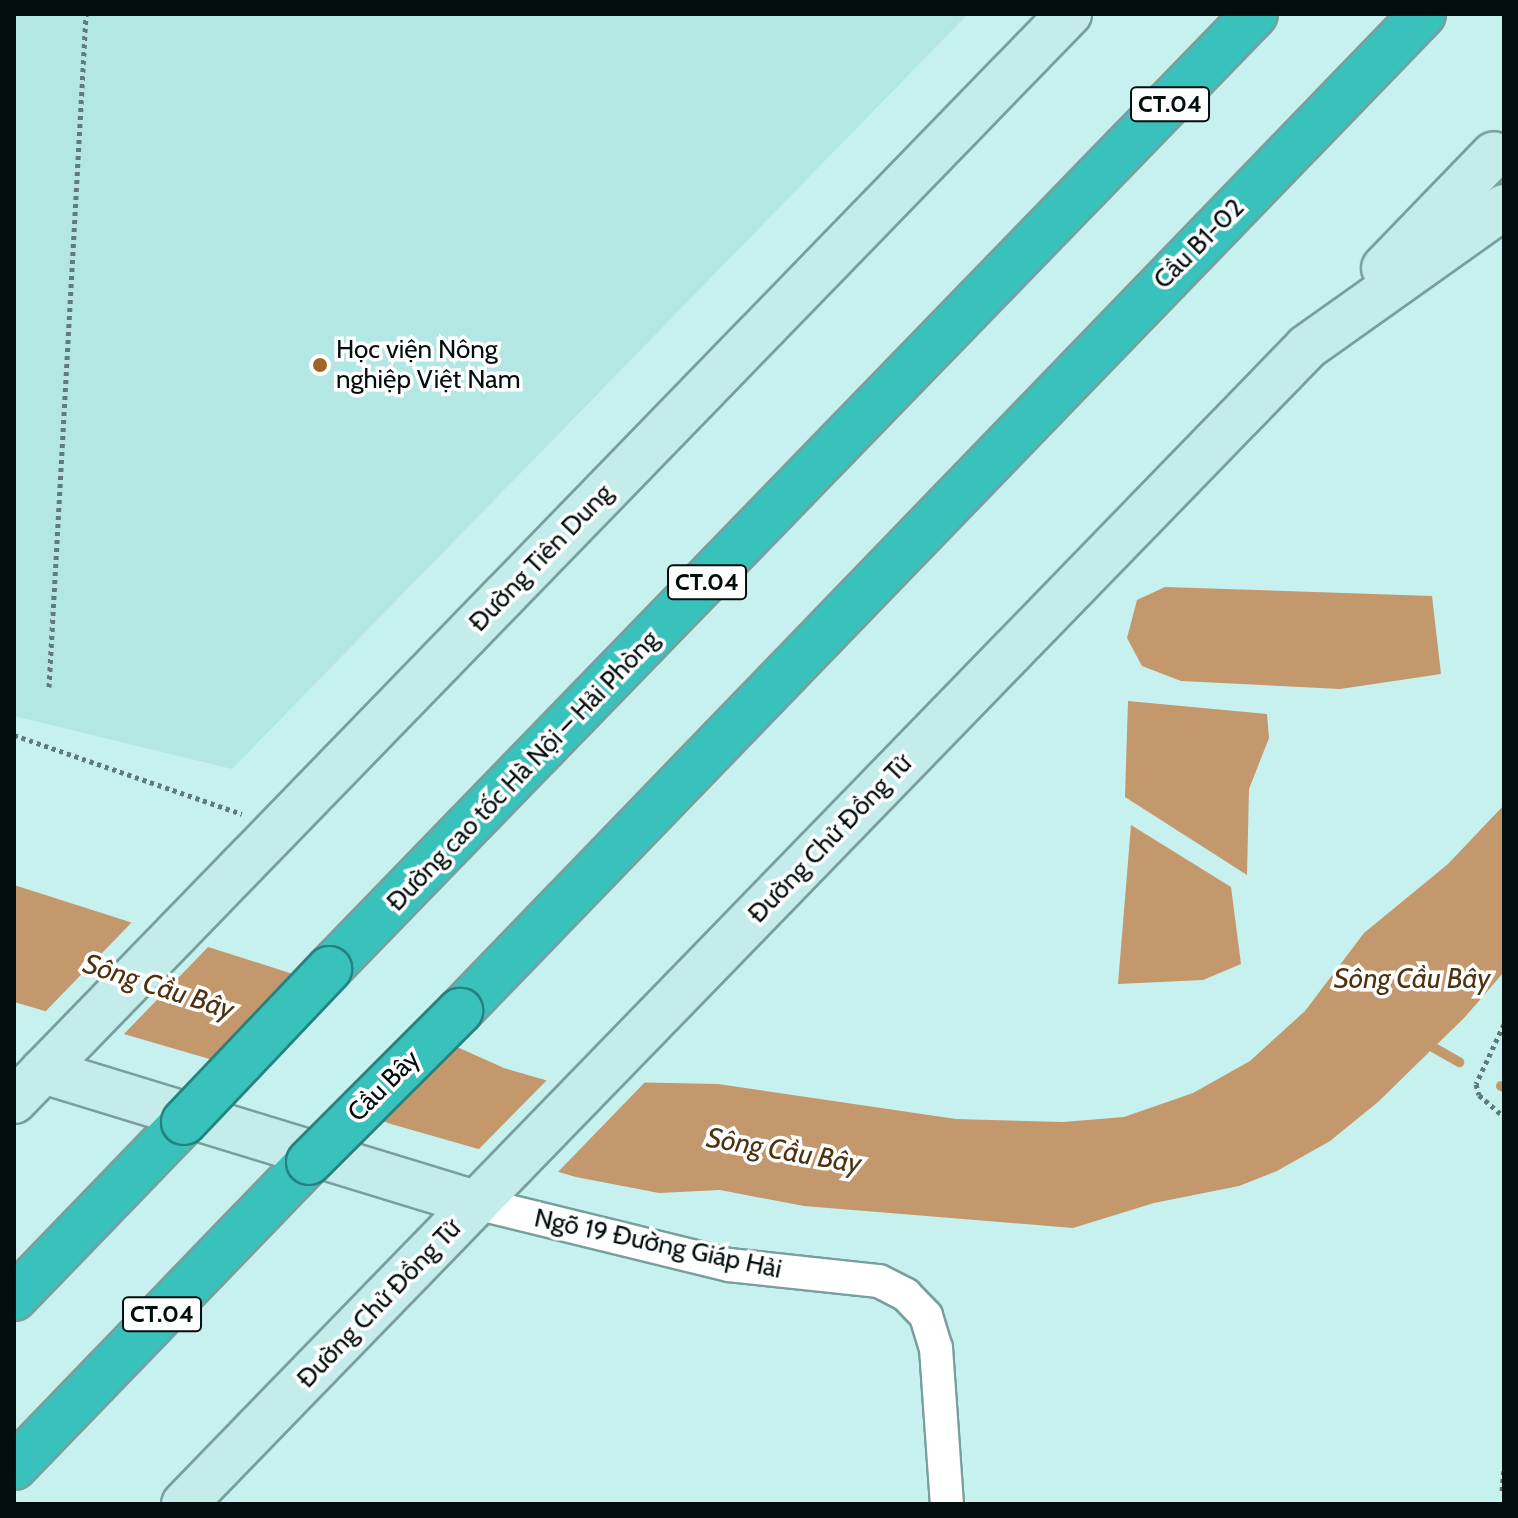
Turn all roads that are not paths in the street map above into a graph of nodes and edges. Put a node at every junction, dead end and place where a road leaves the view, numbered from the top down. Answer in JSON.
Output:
{"nodes":[{"id":1,"x":1069,"y":14,"type":"edge"},
{"id":2,"x":1255,"y":14,"type":"edge"},
{"id":3,"x":1423,"y":14,"type":"edge"},
{"id":4,"x":1494,"y":154,"type":"dead end"},
{"id":5,"x":1504,"y":207,"type":"edge"},
{"id":6,"x":1307,"y":347,"type":"junction"},
{"id":7,"x":460,"y":1011,"type":"joint"},
{"id":8,"x":31,"y":1073,"type":"edge"},
{"id":9,"x":490,"y":1189,"type":"junction"},
{"id":10,"x":14,"y":1298,"type":"edge"},
{"id":11,"x":14,"y":1467,"type":"edge"},
{"id":12,"x":184,"y":1504,"type":"edge"},
{"id":13,"x":947,"y":1504,"type":"edge"}],
"edges":[{"from":1,"to":8,"type":"main road","name":"Đường Tiên Dung"},
{"from":2,"to":10,"type":"highway","name":"Đường cao tốc Hà Nội – Hải Phòng","number":"CT.04","bridge":true},
{"from":3,"to":7,"type":"highway","name":"Cầu B1-02","number":"CT.04"},
{"from":4,"to":6,"type":"main road"},
{"from":5,"to":6,"type":"main road","name":"Đường Chử Đồng Tử"},
{"from":6,"to":9,"type":"main road","name":"Đường Chử Đồng Tử"},
{"from":7,"to":11,"type":"highway","name":"Cầu Bây","number":"CT.04","bridge":true},
{"from":8,"to":9,"type":"main road"},
{"from":9,"to":12,"type":"main road","name":"Đường Chử Đồng Tử"},
{"from":9,"to":13,"type":"street","name":"Ngõ 19 Đường Giáp Hải"}]}
